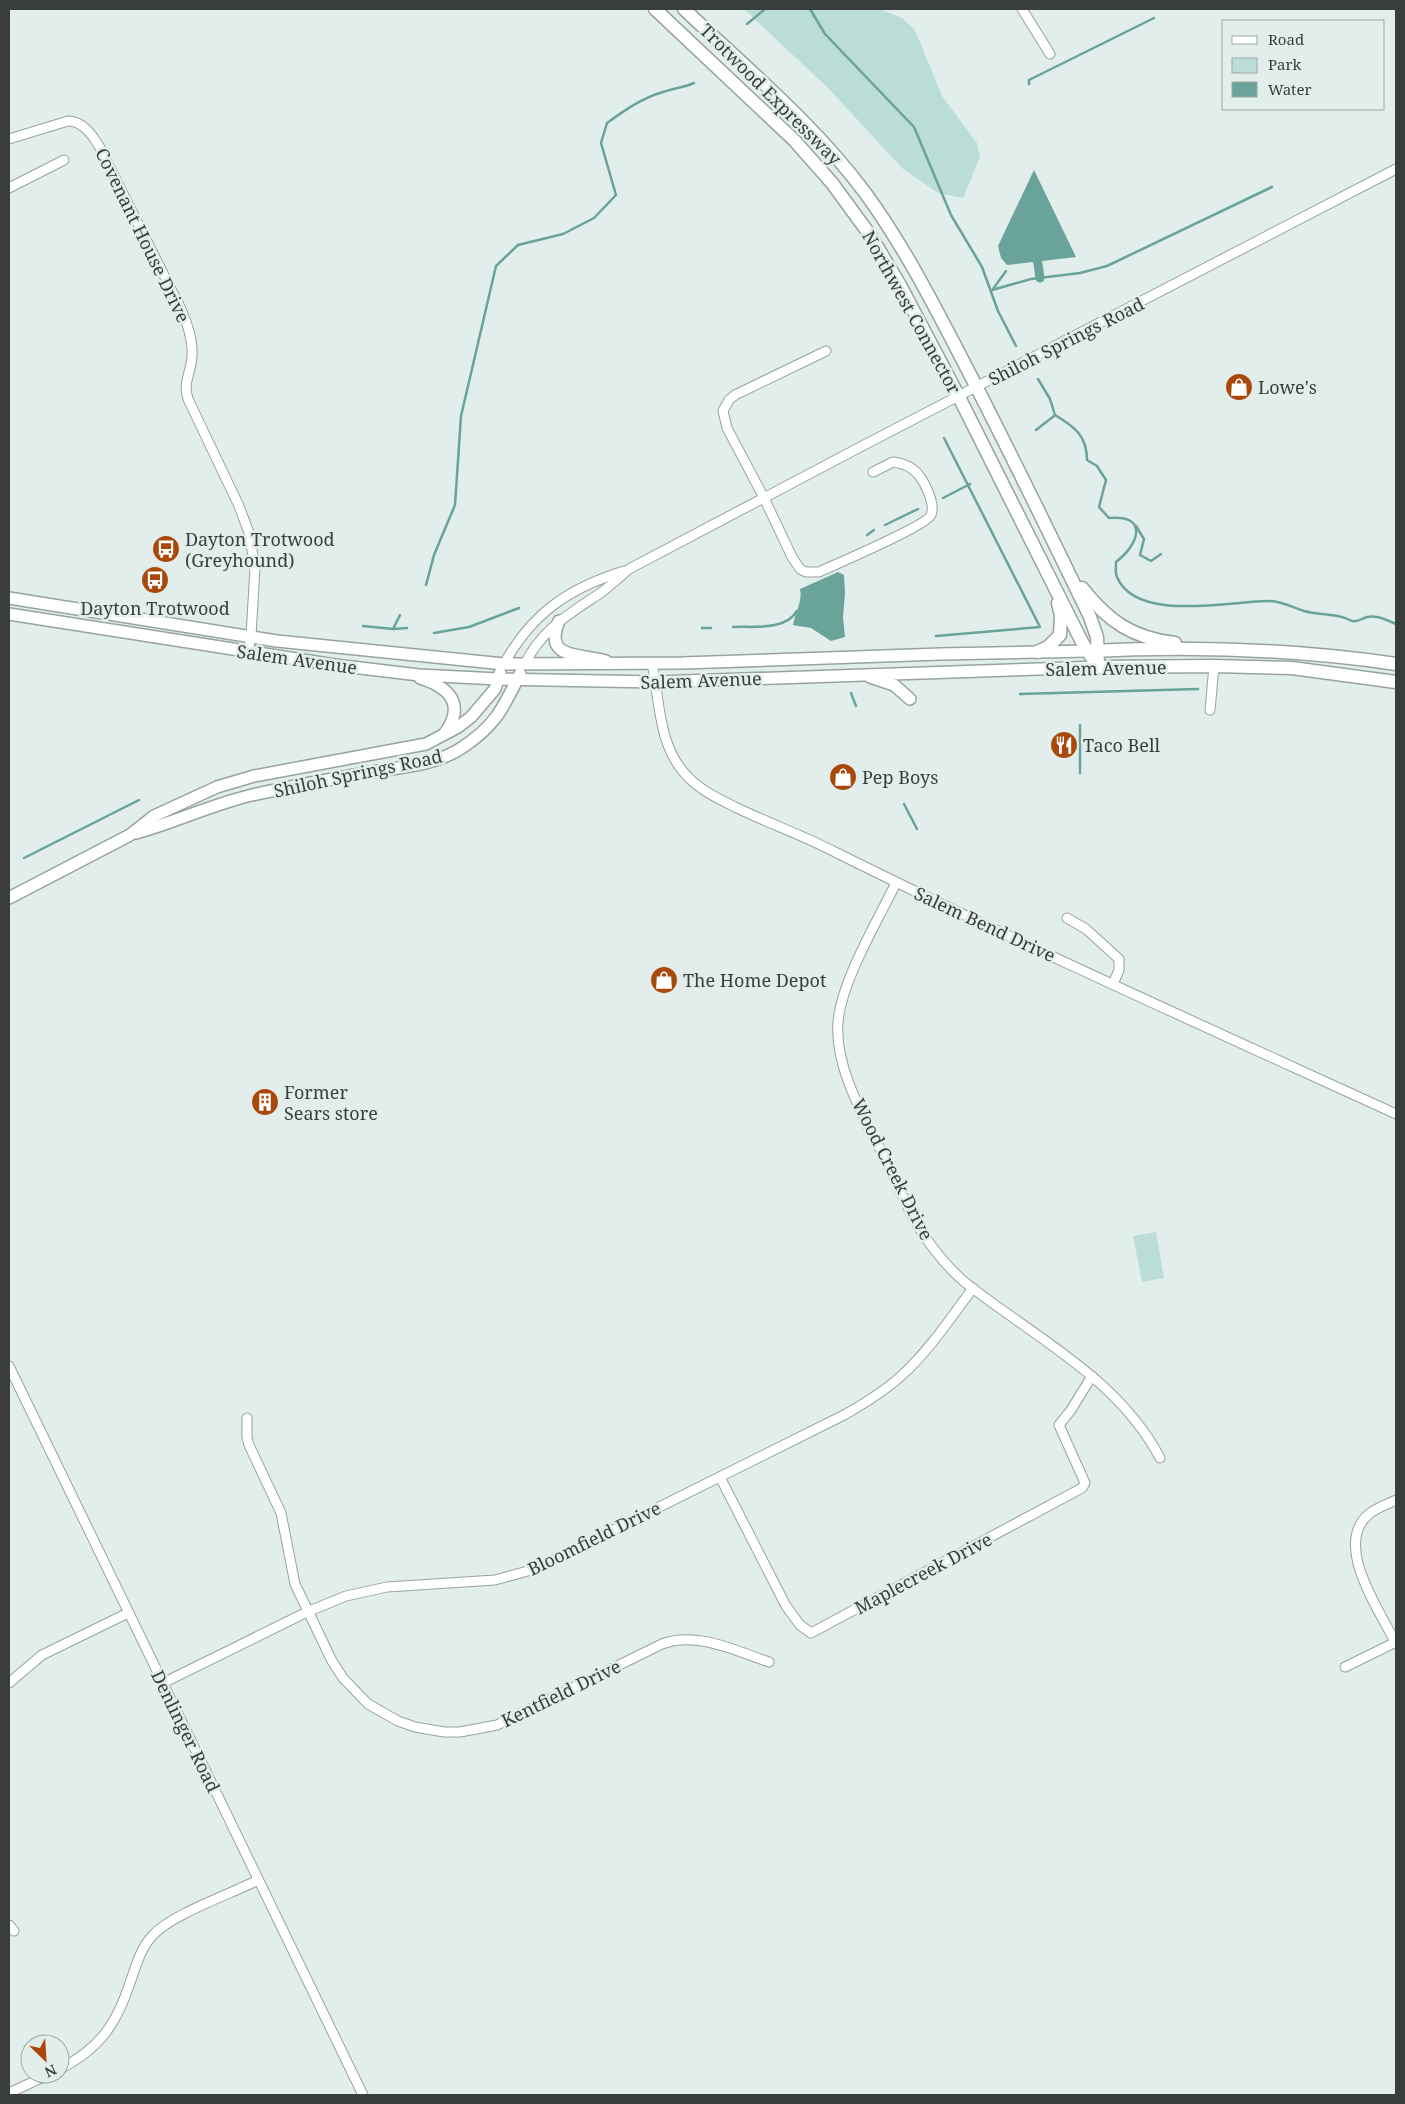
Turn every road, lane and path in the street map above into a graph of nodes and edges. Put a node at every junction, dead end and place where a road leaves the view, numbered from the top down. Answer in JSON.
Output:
{"nodes":[{"id":1,"x":655,"y":9,"type":"edge"},
{"id":2,"x":684,"y":9,"type":"edge"},
{"id":3,"x":1022,"y":9,"type":"edge"},
{"id":4,"x":1050,"y":54,"type":"dead end"},
{"id":5,"x":9,"y":138,"type":"edge"},
{"id":6,"x":64,"y":160,"type":"dead end"},
{"id":7,"x":1396,"y":169,"type":"edge"},
{"id":8,"x":9,"y":188,"type":"edge"},
{"id":9,"x":826,"y":351,"type":"dead end"},
{"id":10,"x":977,"y":387,"type":"junction"},
{"id":11,"x":959,"y":397,"type":"junction"},
{"id":12,"x":873,"y":472,"type":"dead end"},
{"id":13,"x":764,"y":498,"type":"junction"},
{"id":14,"x":1067,"y":569,"type":"junction"},
{"id":15,"x":629,"y":570,"type":"junction"},
{"id":16,"x":1053,"y":584,"type":"junction"},
{"id":17,"x":9,"y":598,"type":"edge"},
{"id":18,"x":9,"y":602,"type":"edge"},
{"id":19,"x":30,"y":602,"type":"junction"},
{"id":20,"x":9,"y":614,"type":"edge"},
{"id":21,"x":559,"y":620,"type":"junction"},
{"id":22,"x":251,"y":636,"type":"junction"},
{"id":23,"x":338,"y":648,"type":"junction"},
{"id":24,"x":1222,"y":648,"type":"junction"},
{"id":25,"x":1093,"y":651,"type":"junction"},
{"id":26,"x":248,"y":652,"type":"junction"},
{"id":27,"x":1037,"y":652,"type":"junction"},
{"id":28,"x":652,"y":663,"type":"junction"},
{"id":29,"x":504,"y":664,"type":"junction"},
{"id":30,"x":525,"y":664,"type":"junction"},
{"id":31,"x":614,"y":664,"type":"junction"},
{"id":32,"x":1396,"y":664,"type":"edge"},
{"id":33,"x":1214,"y":666,"type":"junction"},
{"id":34,"x":1098,"y":667,"type":"junction"},
{"id":35,"x":399,"y":672,"type":"junction"},
{"id":36,"x":864,"y":674,"type":"junction"},
{"id":37,"x":1348,"y":675,"type":"junction"},
{"id":38,"x":1396,"y":675,"type":"edge"},
{"id":39,"x":498,"y":679,"type":"junction"},
{"id":40,"x":517,"y":680,"type":"junction"},
{"id":41,"x":656,"y":682,"type":"junction"},
{"id":42,"x":1396,"y":682,"type":"edge"},
{"id":43,"x":910,"y":699,"type":"dead end"},
{"id":44,"x":1210,"y":710,"type":"dead end"},
{"id":45,"x":442,"y":736,"type":"junction"},
{"id":46,"x":130,"y":835,"type":"junction"},
{"id":47,"x":896,"y":883,"type":"junction"},
{"id":48,"x":9,"y":898,"type":"edge"},
{"id":49,"x":1067,"y":918,"type":"dead end"},
{"id":50,"x":1113,"y":984,"type":"junction"},
{"id":51,"x":1396,"y":1114,"type":"edge"},
{"id":52,"x":973,"y":1288,"type":"junction"},
{"id":53,"x":9,"y":1366,"type":"edge"},
{"id":54,"x":1092,"y":1376,"type":"junction"},
{"id":55,"x":247,"y":1418,"type":"dead end"},
{"id":56,"x":1160,"y":1458,"type":"dead end"},
{"id":57,"x":720,"y":1477,"type":"junction"},
{"id":58,"x":1396,"y":1500,"type":"edge"},
{"id":59,"x":307,"y":1612,"type":"junction"},
{"id":60,"x":128,"y":1613,"type":"junction"},
{"id":61,"x":1396,"y":1643,"type":"edge"},
{"id":62,"x":769,"y":1662,"type":"dead end"},
{"id":63,"x":1344,"y":1667,"type":"dead end"},
{"id":64,"x":9,"y":1683,"type":"edge"},
{"id":65,"x":163,"y":1683,"type":"junction"},
{"id":66,"x":258,"y":1880,"type":"junction"},
{"id":67,"x":70,"y":2064,"type":"edge"},
{"id":68,"x":28,"y":2084,"type":"edge"},
{"id":69,"x":9,"y":2093,"type":"edge"},
{"id":70,"x":363,"y":2095,"type":"edge"}],
"edges":[{"from":1,"to":11,"type":"highway","name":"Northwest Connector"},
{"from":2,"to":10,"type":"highway","name":"Trotwood Expressway"},
{"from":3,"to":4,"type":"street"},
{"from":5,"to":22,"type":"street","name":"Covenant House Drive"},
{"from":6,"to":8,"type":"street"},
{"from":7,"to":10,"type":"street","name":"Shiloh Springs Road"},
{"from":9,"to":13,"type":"street"},
{"from":10,"to":11,"type":"street","name":"Shiloh Springs Road"},
{"from":10,"to":14,"type":"highway","name":"Northwest Connector"},
{"from":11,"to":13,"type":"street","name":"Shiloh Springs Road"},
{"from":11,"to":16,"type":"highway","name":"Northwest Connector"},
{"from":12,"to":13,"type":"street"},
{"from":13,"to":15,"type":"street","name":"Shiloh Springs Road"},
{"from":14,"to":24,"type":"highway"},
{"from":14,"to":25,"type":"highway"},
{"from":15,"to":21,"type":"street","name":"Shiloh Springs Road"},
{"from":15,"to":29,"type":"street","name":"Shiloh Springs Road"},
{"from":16,"to":25,"type":"highway","name":"Northwest Connector"},
{"from":16,"to":27,"type":"highway"},
{"from":17,"to":19,"type":"main road","name":"Salem Avenue"},
{"from":18,"to":19,"type":"main road"},
{"from":19,"to":22,"type":"main road","name":"Salem Avenue"},
{"from":20,"to":26,"type":"main road","name":"Salem Avenue"},
{"from":21,"to":30,"type":"street","name":"Shiloh Springs Road"},
{"from":21,"to":31,"type":"main road"},
{"from":22,"to":23,"type":"main road","name":"Salem Avenue"},
{"from":22,"to":26,"type":"street","name":"Covenant House Drive"},
{"from":23,"to":26,"type":"main road"},
{"from":23,"to":29,"type":"main road","name":"Salem Avenue"},
{"from":24,"to":25,"type":"highway","name":"Salem Avenue"},
{"from":24,"to":32,"type":"highway","name":"Salem Avenue"},
{"from":25,"to":27,"type":"main road","name":"Salem Avenue"},
{"from":25,"to":34,"type":"highway"},
{"from":26,"to":35,"type":"main road","name":"Salem Avenue"},
{"from":27,"to":28,"type":"main road","name":"Salem Avenue"},
{"from":28,"to":31,"type":"main road","name":"Salem Avenue"},
{"from":28,"to":41,"type":"street","name":"Salem Bend Drive"},
{"from":29,"to":30,"type":"main road","name":"Salem Avenue"},
{"from":29,"to":39,"type":"main road","name":"Shiloh Springs Road"},
{"from":30,"to":31,"type":"main road","name":"Salem Avenue"},
{"from":30,"to":40,"type":"main road","name":"Shiloh Springs Road"},
{"from":33,"to":34,"type":"highway","name":"Salem Avenue"},
{"from":33,"to":37,"type":"highway","name":"Salem Avenue"},
{"from":33,"to":44,"type":"street"},
{"from":34,"to":36,"type":"main road","name":"Salem Avenue"},
{"from":35,"to":39,"type":"main road","name":"Salem Avenue"},
{"from":35,"to":45,"type":"main road"},
{"from":36,"to":41,"type":"main road","name":"Salem Avenue"},
{"from":36,"to":43,"type":"main road"},
{"from":37,"to":38,"type":"highway"},
{"from":37,"to":42,"type":"highway","name":"Salem Avenue"},
{"from":39,"to":40,"type":"main road","name":"Salem Avenue"},
{"from":39,"to":45,"type":"main road","name":"Shiloh Springs Road"},
{"from":40,"to":41,"type":"main road","name":"Salem Avenue"},
{"from":40,"to":46,"type":"main road","name":"Shiloh Springs Road"},
{"from":41,"to":47,"type":"street","name":"Salem Bend Drive"},
{"from":45,"to":46,"type":"main road","name":"Shiloh Springs Road"},
{"from":46,"to":48,"type":"main road","name":"Shiloh Springs Road"},
{"from":47,"to":50,"type":"street","name":"Salem Bend Drive"},
{"from":47,"to":52,"type":"street","name":"Wood Creek Drive"},
{"from":49,"to":50,"type":"street"},
{"from":50,"to":51,"type":"street","name":"Salem Bend Drive"},
{"from":52,"to":54,"type":"street","name":"Wood Creek Drive"},
{"from":52,"to":57,"type":"street","name":"Bloomfield Drive"},
{"from":53,"to":60,"type":"street","name":"Denlinger Road"},
{"from":54,"to":56,"type":"street","name":"Wood Creek Drive"},
{"from":54,"to":57,"type":"street","name":"Maplecreek Drive"},
{"from":55,"to":59,"type":"street","name":"Kentfield Drive"},
{"from":57,"to":59,"type":"street","name":"Bloomfield Drive"},
{"from":58,"to":61,"type":"street"},
{"from":59,"to":62,"type":"street","name":"Kentfield Drive"},
{"from":59,"to":65,"type":"street","name":"Bloomfield Drive"},
{"from":60,"to":64,"type":"street"},
{"from":60,"to":65,"type":"street","name":"Denlinger Road"},
{"from":61,"to":63,"type":"street"},
{"from":65,"to":66,"type":"street","name":"Denlinger Road"},
{"from":66,"to":67,"type":"street"},
{"from":66,"to":70,"type":"street","name":"Denlinger Road"},
{"from":68,"to":69,"type":"street"}]}
